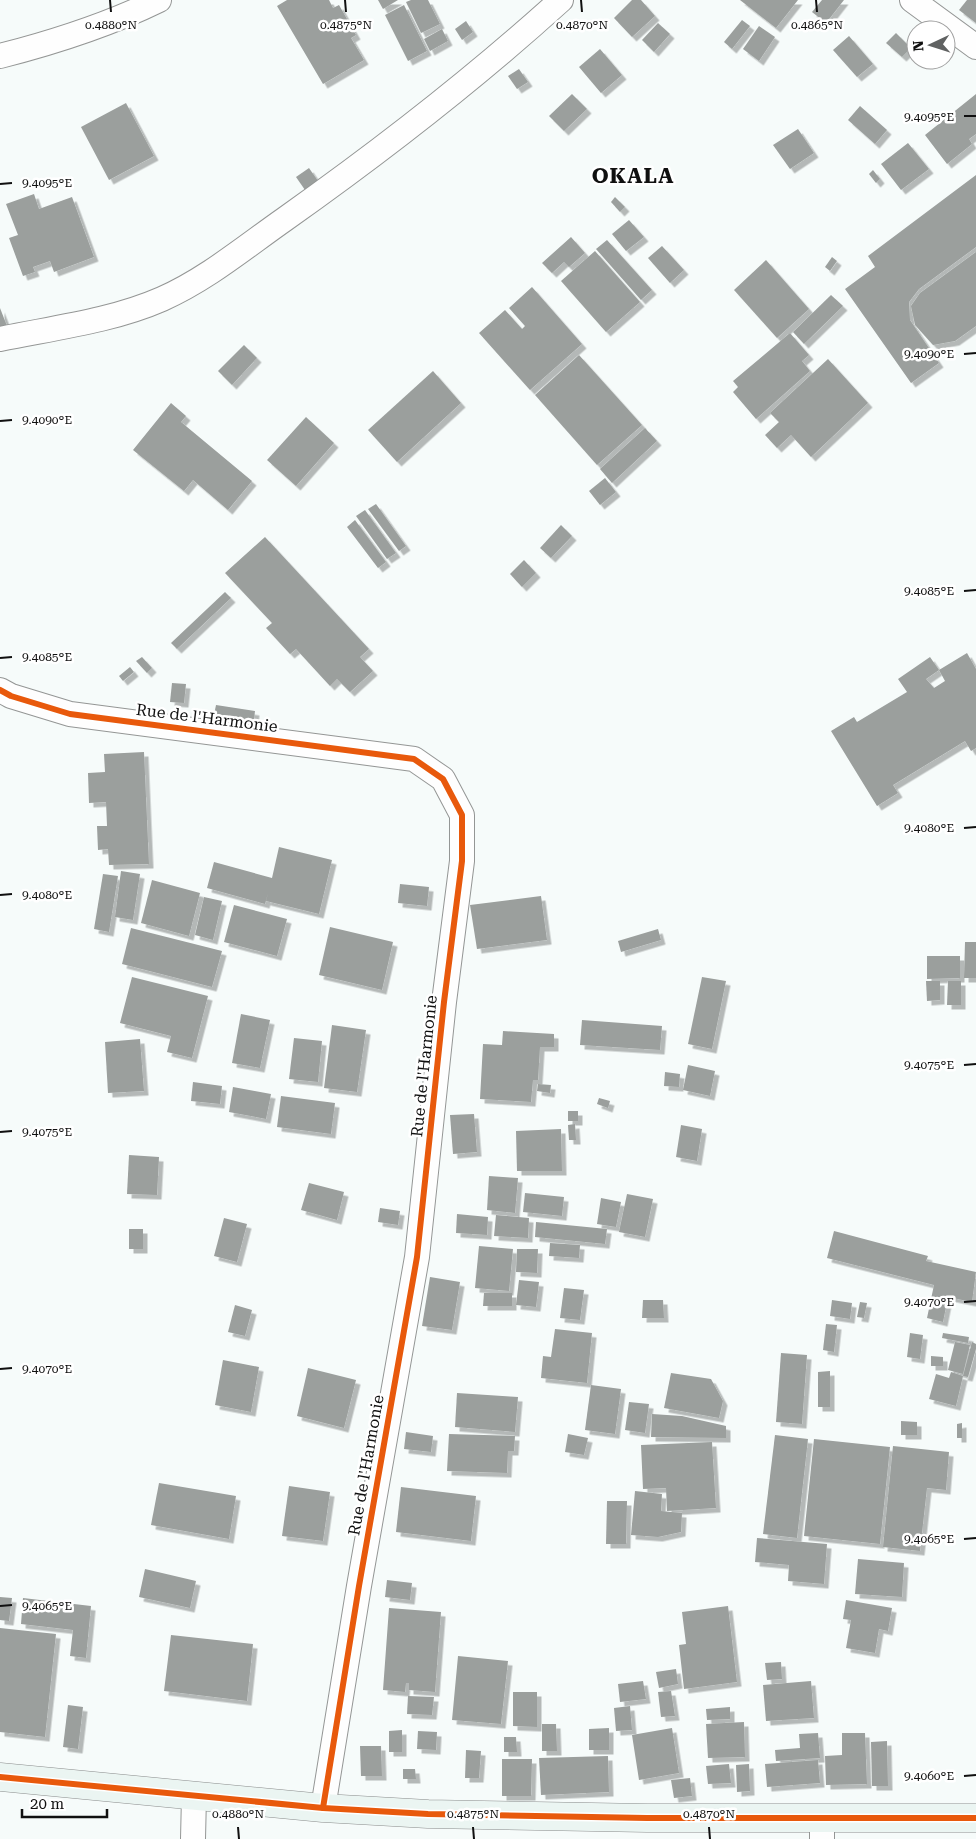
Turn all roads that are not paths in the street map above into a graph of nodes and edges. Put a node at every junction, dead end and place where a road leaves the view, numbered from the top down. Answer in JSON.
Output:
{"nodes":[{"id":1,"x":159,"y":0,"type":"edge"},
{"id":2,"x":561,"y":0,"type":"edge"},
{"id":3,"x":912,"y":0,"type":"edge"},
{"id":4,"x":976,"y":48,"type":"edge"},
{"id":5,"x":0,"y":56,"type":"edge"},
{"id":6,"x":0,"y":339,"type":"edge"},
{"id":7,"x":0,"y":690,"type":"edge"},
{"id":8,"x":0,"y":1777,"type":"edge"},
{"id":9,"x":194,"y":1796,"type":"junction"},
{"id":10,"x":323,"y":1808,"type":"junction"},
{"id":11,"x":976,"y":1818,"type":"edge"},
{"id":12,"x":822,"y":1829,"type":"edge"},
{"id":13,"x":193,"y":1839,"type":"edge"}],
"edges":[{"from":1,"to":5,"type":"street"},
{"from":2,"to":6,"type":"street"},
{"from":3,"to":4,"type":"street"},
{"from":7,"to":10,"type":"street","name":"Rue de l'Harmonie"},
{"from":8,"to":9,"type":"street"},
{"from":9,"to":10,"type":"street"},
{"from":9,"to":13,"type":"street"},
{"from":10,"to":12,"type":"street"},
{"from":11,"to":12,"type":"street"}]}
